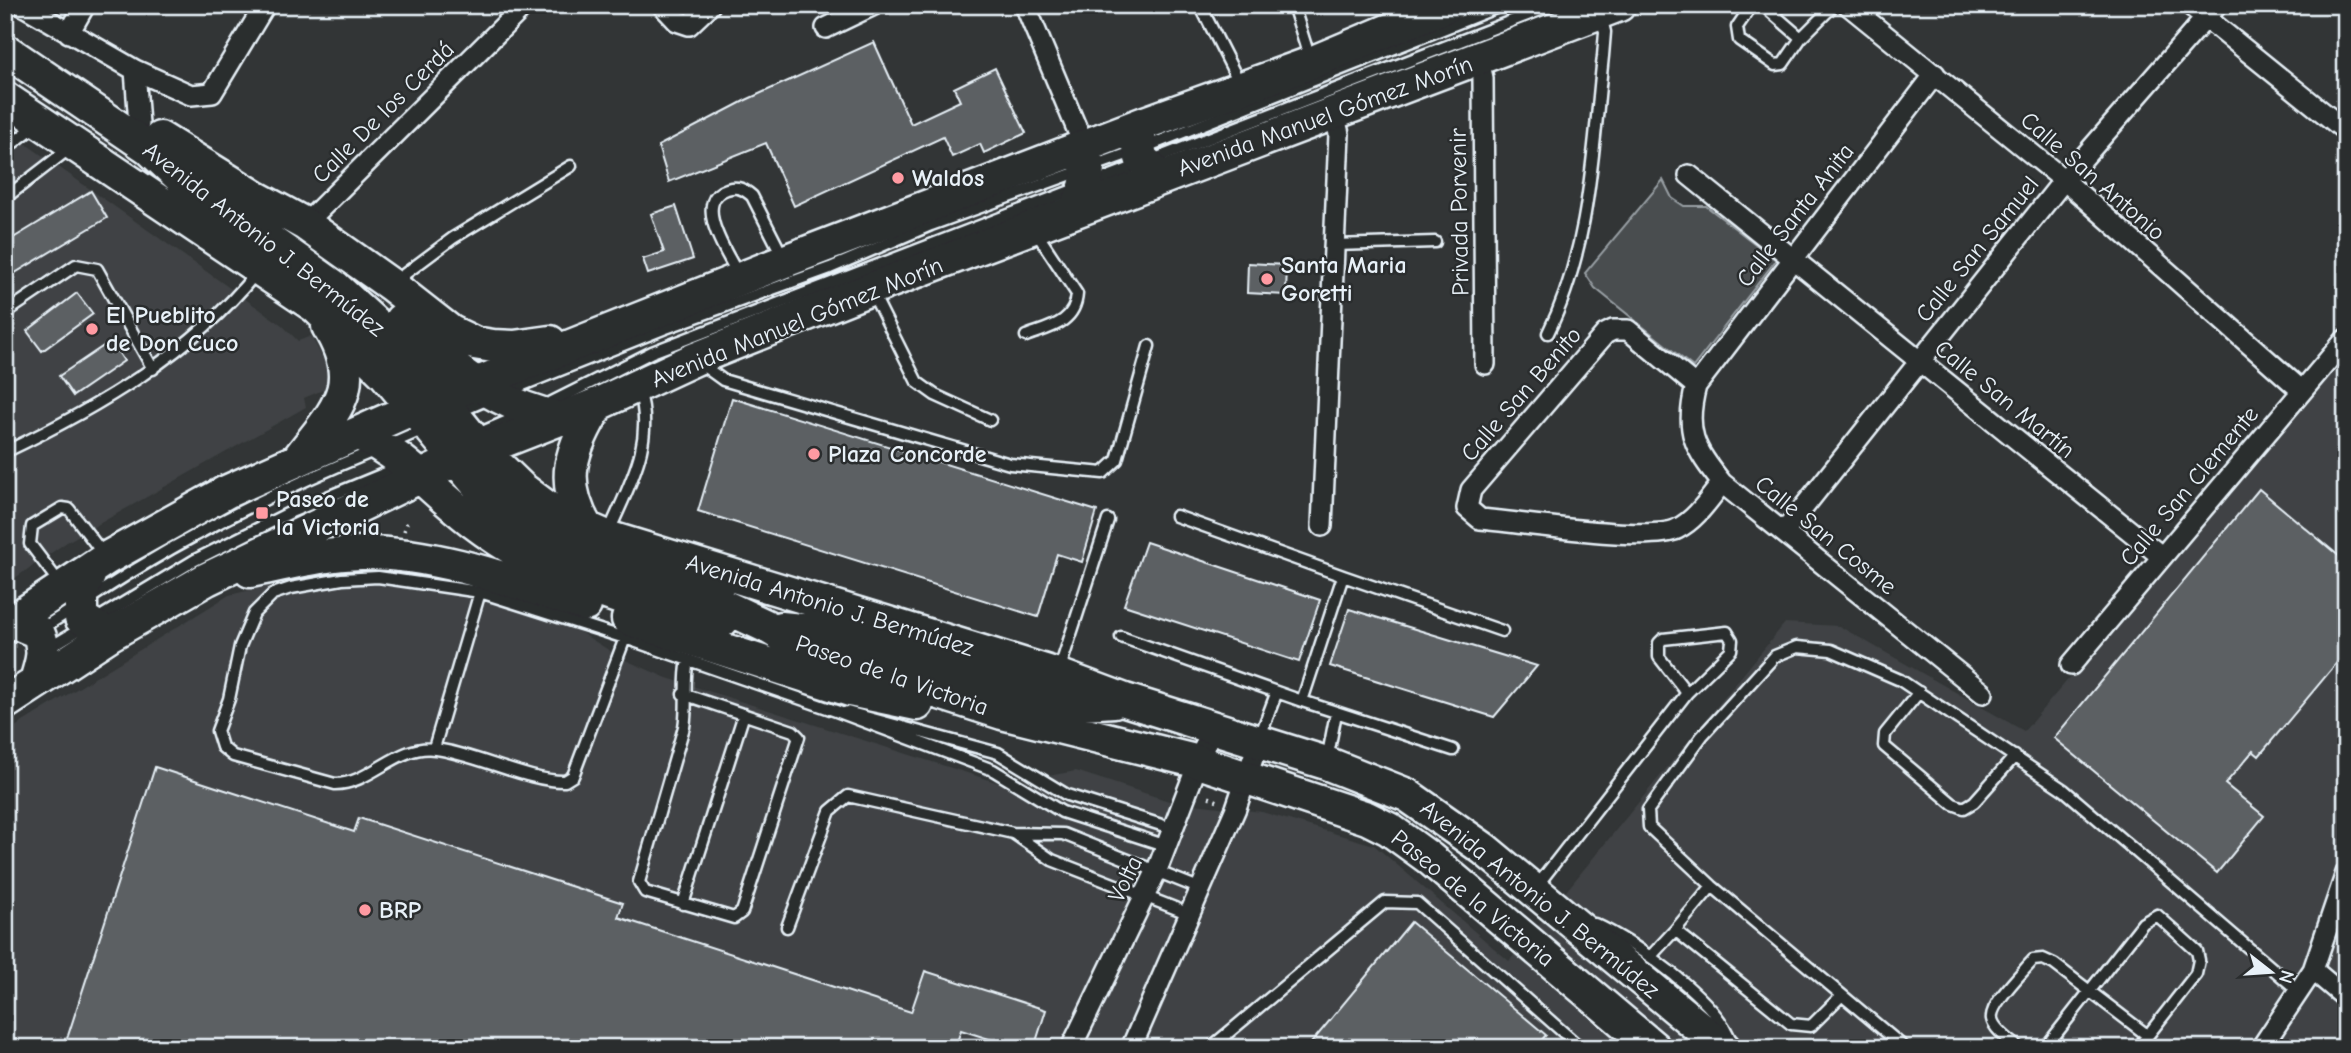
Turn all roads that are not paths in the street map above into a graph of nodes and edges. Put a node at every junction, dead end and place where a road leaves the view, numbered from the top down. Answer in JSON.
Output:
{"nodes":[{"id":1,"x":22,"y":5,"type":"edge"},
{"id":2,"x":85,"y":5,"type":"edge"},
{"id":3,"x":265,"y":5,"type":"edge"},
{"id":4,"x":525,"y":5,"type":"edge"},
{"id":5,"x":662,"y":5,"type":"edge"},
{"id":6,"x":710,"y":5,"type":"edge"},
{"id":7,"x":874,"y":5,"type":"edge"},
{"id":8,"x":1026,"y":5,"type":"edge"},
{"id":9,"x":1200,"y":5,"type":"edge"},
{"id":10,"x":1293,"y":5,"type":"edge"},
{"id":11,"x":1449,"y":5,"type":"edge"},
{"id":12,"x":1503,"y":5,"type":"edge"},
{"id":13,"x":1553,"y":5,"type":"edge"},
{"id":14,"x":1752,"y":5,"type":"edge"},
{"id":15,"x":1763,"y":5,"type":"edge"},
{"id":16,"x":1834,"y":5,"type":"edge"},
{"id":17,"x":1848,"y":5,"type":"edge"},
{"id":18,"x":1609,"y":9,"type":"edge"},
{"id":19,"x":2204,"y":9,"type":"edge"},
{"id":20,"x":826,"y":28,"type":"dead end"},
{"id":21,"x":69,"y":33,"type":"junction"},
{"id":22,"x":5,"y":36,"type":"edge"},
{"id":23,"x":1801,"y":38,"type":"junction"},
{"id":24,"x":5,"y":50,"type":"edge"},
{"id":25,"x":1479,"y":60,"type":"junction"},
{"id":26,"x":1311,"y":63,"type":"junction"},
{"id":27,"x":135,"y":70,"type":"junction"},
{"id":28,"x":1935,"y":74,"type":"junction"},
{"id":29,"x":1242,"y":87,"type":"junction"},
{"id":30,"x":5,"y":98,"type":"edge"},
{"id":31,"x":1334,"y":113,"type":"junction"},
{"id":32,"x":42,"y":122,"type":"junction"},
{"id":33,"x":139,"y":124,"type":"junction"},
{"id":34,"x":2346,"y":131,"type":"edge"},
{"id":35,"x":82,"y":147,"type":"junction"},
{"id":36,"x":5,"y":149,"type":"edge"},
{"id":37,"x":1146,"y":153,"type":"junction"},
{"id":38,"x":571,"y":166,"type":"dead end"},
{"id":39,"x":1689,"y":175,"type":"dead end"},
{"id":40,"x":1083,"y":177,"type":"junction"},
{"id":41,"x":181,"y":178,"type":"junction"},
{"id":42,"x":2064,"y":180,"type":"junction"},
{"id":43,"x":5,"y":198,"type":"edge"},
{"id":44,"x":305,"y":225,"type":"junction"},
{"id":45,"x":1034,"y":229,"type":"junction"},
{"id":46,"x":1435,"y":242,"type":"dead end"},
{"id":47,"x":1334,"y":245,"type":"junction"},
{"id":48,"x":1791,"y":258,"type":"junction"},
{"id":49,"x":785,"y":261,"type":"junction"},
{"id":50,"x":260,"y":269,"type":"junction"},
{"id":51,"x":740,"y":279,"type":"junction"},
{"id":52,"x":391,"y":285,"type":"junction"},
{"id":53,"x":870,"y":289,"type":"junction"},
{"id":54,"x":316,"y":306,"type":"junction"},
{"id":55,"x":5,"y":313,"type":"edge"},
{"id":56,"x":606,"y":331,"type":"junction"},
{"id":57,"x":1548,"y":333,"type":"dead end"},
{"id":58,"x":1026,"y":336,"type":"dead end"},
{"id":59,"x":2346,"y":339,"type":"edge"},
{"id":60,"x":1149,"y":346,"type":"dead end"},
{"id":61,"x":695,"y":359,"type":"junction"},
{"id":62,"x":1918,"y":361,"type":"junction"},
{"id":63,"x":1485,"y":364,"type":"dead end"},
{"id":64,"x":153,"y":369,"type":"junction"},
{"id":65,"x":638,"y":386,"type":"junction"},
{"id":66,"x":1696,"y":386,"type":"junction"},
{"id":67,"x":483,"y":390,"type":"junction"},
{"id":68,"x":2301,"y":390,"type":"junction"},
{"id":69,"x":598,"y":404,"type":"junction"},
{"id":70,"x":544,"y":415,"type":"junction"},
{"id":71,"x":990,"y":420,"type":"dead end"},
{"id":72,"x":5,"y":439,"type":"edge"},
{"id":73,"x":434,"y":441,"type":"junction"},
{"id":74,"x":8,"y":451,"type":"edge"},
{"id":75,"x":297,"y":461,"type":"junction"},
{"id":76,"x":1722,"y":483,"type":"junction"},
{"id":77,"x":1176,"y":516,"type":"dead end"},
{"id":78,"x":1108,"y":520,"type":"dead end"},
{"id":79,"x":1322,"y":526,"type":"dead end"},
{"id":80,"x":1784,"y":532,"type":"junction"},
{"id":81,"x":597,"y":533,"type":"junction"},
{"id":82,"x":2161,"y":556,"type":"junction"},
{"id":83,"x":99,"y":563,"type":"junction"},
{"id":84,"x":1343,"y":576,"type":"junction"},
{"id":85,"x":207,"y":579,"type":"junction"},
{"id":86,"x":480,"y":593,"type":"junction"},
{"id":87,"x":85,"y":613,"type":"junction"},
{"id":88,"x":768,"y":627,"type":"junction"},
{"id":89,"x":1502,"y":631,"type":"dead end"},
{"id":90,"x":1121,"y":636,"type":"dead end"},
{"id":91,"x":625,"y":638,"type":"junction"},
{"id":92,"x":27,"y":642,"type":"edge"},
{"id":93,"x":688,"y":660,"type":"junction"},
{"id":94,"x":2071,"y":665,"type":"dead end"},
{"id":95,"x":1058,"y":675,"type":"junction"},
{"id":96,"x":1919,"y":692,"type":"junction"},
{"id":97,"x":1687,"y":693,"type":"junction"},
{"id":98,"x":1983,"y":693,"type":"dead end"},
{"id":99,"x":683,"y":694,"type":"junction"},
{"id":100,"x":1276,"y":694,"type":"junction"},
{"id":101,"x":1125,"y":700,"type":"junction"},
{"id":102,"x":1302,"y":701,"type":"junction"},
{"id":103,"x":5,"y":704,"type":"edge"},
{"id":104,"x":836,"y":711,"type":"junction"},
{"id":105,"x":1002,"y":713,"type":"junction"},
{"id":106,"x":1336,"y":713,"type":"junction"},
{"id":107,"x":744,"y":714,"type":"junction"},
{"id":108,"x":1212,"y":727,"type":"junction"},
{"id":109,"x":1259,"y":741,"type":"junction"},
{"id":110,"x":434,"y":748,"type":"junction"},
{"id":111,"x":1453,"y":750,"type":"dead end"},
{"id":112,"x":2015,"y":756,"type":"junction"},
{"id":113,"x":1199,"y":762,"type":"junction"},
{"id":114,"x":1326,"y":763,"type":"junction"},
{"id":115,"x":1248,"y":778,"type":"junction"},
{"id":116,"x":1013,"y":833,"type":"junction"},
{"id":117,"x":1170,"y":837,"type":"junction"},
{"id":118,"x":1157,"y":870,"type":"junction"},
{"id":119,"x":2346,"y":873,"type":"edge"},
{"id":120,"x":1712,"y":886,"type":"junction"},
{"id":121,"x":1201,"y":889,"type":"junction"},
{"id":122,"x":1534,"y":891,"type":"junction"},
{"id":123,"x":1144,"y":895,"type":"junction"},
{"id":124,"x":683,"y":904,"type":"junction"},
{"id":125,"x":1190,"y":914,"type":"junction"},
{"id":126,"x":1567,"y":918,"type":"junction"},
{"id":127,"x":786,"y":927,"type":"dead end"},
{"id":128,"x":1675,"y":930,"type":"junction"},
{"id":129,"x":1650,"y":956,"type":"junction"},
{"id":130,"x":2313,"y":970,"type":"junction"},
{"id":131,"x":2090,"y":993,"type":"junction"},
{"id":132,"x":2300,"y":993,"type":"junction"},
{"id":133,"x":1842,"y":995,"type":"junction"},
{"id":134,"x":2346,"y":998,"type":"edge"},
{"id":135,"x":2147,"y":1035,"type":"junction"},
{"id":136,"x":1071,"y":1048,"type":"edge"},
{"id":137,"x":1131,"y":1048,"type":"edge"},
{"id":138,"x":1210,"y":1048,"type":"edge"},
{"id":139,"x":1581,"y":1048,"type":"edge"},
{"id":140,"x":1654,"y":1048,"type":"edge"},
{"id":141,"x":1724,"y":1048,"type":"edge"},
{"id":142,"x":1733,"y":1048,"type":"edge"},
{"id":143,"x":1905,"y":1048,"type":"edge"},
{"id":144,"x":2019,"y":1048,"type":"edge"},
{"id":145,"x":2045,"y":1048,"type":"edge"},
{"id":146,"x":2137,"y":1048,"type":"edge"},
{"id":147,"x":2261,"y":1048,"type":"edge"}],
"edges":[{"from":1,"to":21,"type":"street"},
{"from":2,"to":21,"type":"street"},
{"from":3,"to":27,"type":"street"},
{"from":4,"to":44,"type":"street","name":"Calle De los Cerdá"},
{"from":5,"to":6,"type":"street"},
{"from":7,"to":20,"type":"street"},
{"from":8,"to":40,"type":"street"},
{"from":9,"to":29,"type":"lane"},
{"from":10,"to":26,"type":"lane"},
{"from":11,"to":26,"type":"main road","name":"Avenida Manuel Gómez Morín"},
{"from":12,"to":37,"type":"lane"},
{"from":13,"to":37,"type":"lane"},
{"from":14,"to":23,"type":"lane"},
{"from":15,"to":23,"type":"lane"},
{"from":16,"to":23,"type":"lane"},
{"from":17,"to":28,"type":"street","name":"Calle San Antonio"},
{"from":18,"to":25,"type":"main road","name":"Avenida Manuel Gómez Morín"},
{"from":18,"to":57,"type":"lane"},
{"from":19,"to":34,"type":"street"},
{"from":19,"to":42,"type":"street","name":"Calle San Samuel"},
{"from":21,"to":27,"type":"street"},
{"from":22,"to":33,"type":"main road"},
{"from":24,"to":41,"type":"main road","name":"Avenida Antonio J. Bermúdez"},
{"from":25,"to":31,"type":"main road","name":"Avenida Manuel Gómez Morín"},
{"from":25,"to":63,"type":"street","name":"Privada Porvenir"},
{"from":26,"to":29,"type":"main road","name":"Avenida Manuel Gómez Morín"},
{"from":27,"to":33,"type":"street"},
{"from":28,"to":42,"type":"street","name":"Calle San Antonio"},
{"from":28,"to":48,"type":"street","name":"Calle Santa Anita"},
{"from":29,"to":37,"type":"main road","name":"Avenida Manuel Gómez Morín"},
{"from":30,"to":32,"type":"main road"},
{"from":31,"to":37,"type":"main road","name":"Avenida Manuel Gómez Morín"},
{"from":31,"to":47,"type":"street"},
{"from":32,"to":35,"type":"main road"},
{"from":32,"to":36,"type":"lane"},
{"from":33,"to":44,"type":"main road"},
{"from":35,"to":41,"type":"main road"},
{"from":35,"to":43,"type":"lane"},
{"from":35,"to":50,"type":"main road"},
{"from":37,"to":40,"type":"main road","name":"Avenida Manuel Gómez Morín"},
{"from":37,"to":40,"type":"main road","name":"Avenida Manuel Gómez Morín"},
{"from":38,"to":52,"type":"lane"},
{"from":39,"to":48,"type":"street","name":"Calle San Martín"},
{"from":40,"to":45,"type":"main road","name":"Avenida Manuel Gómez Morín"},
{"from":40,"to":49,"type":"main road","name":"Avenida Manuel Gómez Morín"},
{"from":40,"to":67,"type":"lane"},
{"from":40,"to":70,"type":"lane"},
{"from":41,"to":67,"type":"main road"},
{"from":41,"to":73,"type":"main road","name":"Avenida Antonio J. Bermúdez"},
{"from":42,"to":62,"type":"street","name":"Calle San Samuel"},
{"from":42,"to":68,"type":"street","name":"Calle San Antonio"},
{"from":44,"to":52,"type":"main road"},
{"from":45,"to":53,"type":"main road","name":"Avenida Manuel Gómez Morín"},
{"from":45,"to":58,"type":"lane"},
{"from":46,"to":47,"type":"lane"},
{"from":47,"to":79,"type":"street"},
{"from":48,"to":62,"type":"street","name":"Calle San Martín"},
{"from":48,"to":66,"type":"street","name":"Calle Santa Anita"},
{"from":49,"to":51,"type":"main road","name":"Avenida Manuel Gómez Morín"},
{"from":49,"to":51,"type":"lane"},
{"from":50,"to":54,"type":"main road"},
{"from":50,"to":64,"type":"lane"},
{"from":51,"to":56,"type":"main road","name":"Avenida Manuel Gómez Morín"},
{"from":52,"to":56,"type":"main road"},
{"from":53,"to":61,"type":"main road","name":"Avenida Manuel Gómez Morín"},
{"from":53,"to":71,"type":"lane"},
{"from":54,"to":73,"type":"main road"},
{"from":54,"to":75,"type":"main road"},
{"from":55,"to":64,"type":"lane"},
{"from":56,"to":67,"type":"main road","name":"Avenida Manuel Gómez Morín"},
{"from":59,"to":68,"type":"street","name":"Calle San Clemente"},
{"from":60,"to":61,"type":"lane"},
{"from":61,"to":65,"type":"main road","name":"Avenida Manuel Gómez Morín"},
{"from":62,"to":80,"type":"street","name":"Calle San Samuel"},
{"from":62,"to":82,"type":"street","name":"Calle San Martín"},
{"from":64,"to":74,"type":"lane"},
{"from":65,"to":69,"type":"main road","name":"Avenida Manuel Gómez Morín"},
{"from":65,"to":81,"type":"lane"},
{"from":66,"to":76,"type":"street","name":"Calle San Cosme"},
{"from":66,"to":76,"type":"street","name":"Calle San Benito"},
{"from":67,"to":70,"type":"main road"},
{"from":67,"to":73,"type":"main road","name":"Avenida Manuel Gómez Morín"},
{"from":68,"to":82,"type":"street","name":"Calle San Clemente"},
{"from":69,"to":70,"type":"main road","name":"Avenida Manuel Gómez Morín"},
{"from":69,"to":81,"type":"main road"},
{"from":70,"to":73,"type":"main road","name":"Avenida Manuel Gómez Morín"},
{"from":72,"to":74,"type":"lane"},
{"from":73,"to":75,"type":"main road","name":"Avenida Manuel Gómez Morín"},
{"from":73,"to":81,"type":"main road","name":"Avenida Antonio J. Bermúdez"},
{"from":73,"to":85,"type":"main road","name":"Avenida Manuel Gómez Morín"},
{"from":73,"to":87,"type":"lane"},
{"from":73,"to":87,"type":"lane"},
{"from":73,"to":88,"type":"main road"},
{"from":75,"to":83,"type":"main road","name":"Avenida Manuel Gómez Morín"},
{"from":76,"to":80,"type":"street","name":"Calle San Cosme"},
{"from":77,"to":84,"type":"lane"},
{"from":78,"to":95,"type":"lane"},
{"from":80,"to":98,"type":"street","name":"Calle San Cosme"},
{"from":81,"to":95,"type":"main road","name":"Avenida Antonio J. Bermúdez"},
{"from":82,"to":94,"type":"street","name":"Calle San Clemente"},
{"from":83,"to":87,"type":"main road","name":"Avenida Manuel Gómez Morín"},
{"from":83,"to":87,"type":"lane"},
{"from":84,"to":89,"type":"lane"},
{"from":84,"to":102,"type":"lane"},
{"from":85,"to":87,"type":"main road","name":"Avenida Manuel Gómez Morín"},
{"from":85,"to":105,"type":"main road"},
{"from":86,"to":91,"type":"lane"},
{"from":86,"to":110,"type":"lane"},
{"from":86,"to":110,"type":"lane"},
{"from":87,"to":92,"type":"main road","name":"Avenida Manuel Gómez Morín"},
{"from":87,"to":92,"type":"main road","name":"Avenida Manuel Gómez Morín"},
{"from":88,"to":101,"type":"main road"},
{"from":88,"to":105,"type":"main road","name":"Paseo de la Victoria"},
{"from":90,"to":100,"type":"lane"},
{"from":91,"to":93,"type":"lane"},
{"from":91,"to":110,"type":"lane"},
{"from":92,"to":103,"type":"main road","name":"Avenida Manuel Gómez Morín"},
{"from":93,"to":99,"type":"lane"},
{"from":93,"to":104,"type":"lane"},
{"from":95,"to":101,"type":"main road","name":"Avenida Antonio J. Bermúdez"},
{"from":96,"to":112,"type":"lane"},
{"from":96,"to":112,"type":"lane"},
{"from":96,"to":120,"type":"lane"},
{"from":97,"to":97,"type":"lane"},
{"from":97,"to":122,"type":"lane"},
{"from":99,"to":107,"type":"lane"},
{"from":99,"to":124,"type":"lane"},
{"from":100,"to":102,"type":"lane"},
{"from":100,"to":109,"type":"lane"},
{"from":101,"to":108,"type":"main road","name":"Avenida Antonio J. Bermúdez"},
{"from":102,"to":106,"type":"lane"},
{"from":104,"to":117,"type":"lane"},
{"from":104,"to":117,"type":"lane"},
{"from":105,"to":113,"type":"main road","name":"Paseo de la Victoria"},
{"from":106,"to":111,"type":"lane"},
{"from":106,"to":114,"type":"lane"},
{"from":107,"to":124,"type":"lane"},
{"from":107,"to":124,"type":"lane"},
{"from":108,"to":109,"type":"main road","name":"Avenida Antonio J. Bermúdez"},
{"from":108,"to":113,"type":"street","name":"Volta"},
{"from":109,"to":114,"type":"main road","name":"Avenida Antonio J. Bermúdez"},
{"from":109,"to":115,"type":"street"},
{"from":112,"to":132,"type":"lane"},
{"from":113,"to":115,"type":"main road","name":"Paseo de la Victoria"},
{"from":113,"to":117,"type":"street","name":"Volta"},
{"from":114,"to":122,"type":"main road","name":"Avenida Antonio J. Bermúdez"},
{"from":115,"to":121,"type":"street"},
{"from":115,"to":140,"type":"main road","name":"Paseo de la Victoria"},
{"from":116,"to":118,"type":"lane"},
{"from":116,"to":123,"type":"lane"},
{"from":116,"to":127,"type":"lane"},
{"from":117,"to":118,"type":"street","name":"Volta"},
{"from":118,"to":121,"type":"lane"},
{"from":118,"to":123,"type":"street","name":"Volta"},
{"from":119,"to":130,"type":"street"},
{"from":120,"to":128,"type":"lane"},
{"from":120,"to":133,"type":"lane"},
{"from":121,"to":125,"type":"street"},
{"from":122,"to":126,"type":"main road","name":"Avenida Antonio J. Bermúdez"},
{"from":123,"to":125,"type":"lane"},
{"from":123,"to":136,"type":"street","name":"Volta"},
{"from":125,"to":137,"type":"street"},
{"from":126,"to":129,"type":"lane"},
{"from":126,"to":141,"type":"main road","name":"Avenida Antonio J. Bermúdez"},
{"from":128,"to":129,"type":"lane"},
{"from":128,"to":133,"type":"lane"},
{"from":129,"to":142,"type":"lane"},
{"from":130,"to":132,"type":"street"},
{"from":130,"to":134,"type":"street"},
{"from":131,"to":135,"type":"lane"},
{"from":131,"to":135,"type":"lane"},
{"from":131,"to":144,"type":"lane"},
{"from":131,"to":145,"type":"lane"},
{"from":132,"to":147,"type":"street"},
{"from":133,"to":143,"type":"lane"},
{"from":135,"to":146,"type":"lane"},
{"from":138,"to":139,"type":"lane"}]}
